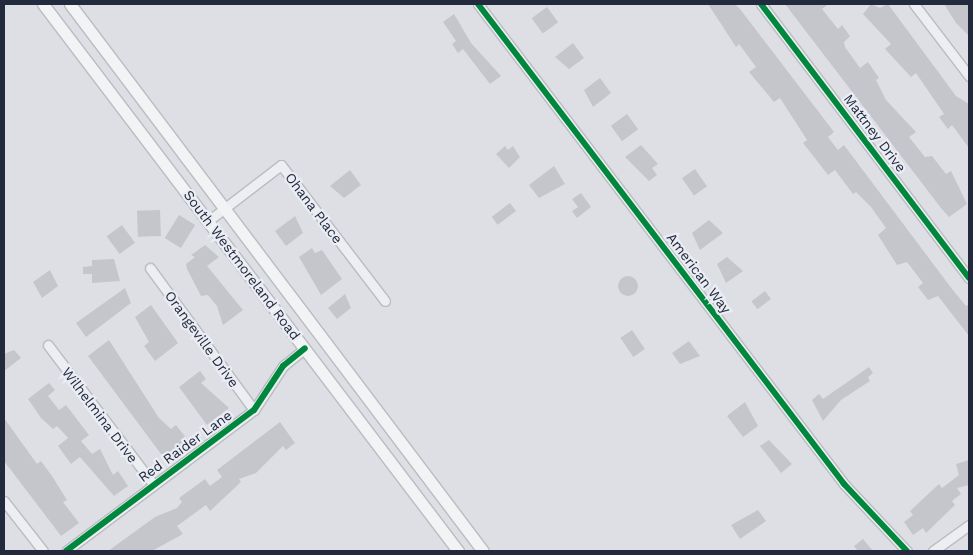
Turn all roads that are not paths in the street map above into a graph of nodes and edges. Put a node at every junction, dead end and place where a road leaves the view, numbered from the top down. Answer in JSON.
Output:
{"nodes":[{"id":1,"x":43,"y":4,"type":"edge"},
{"id":2,"x":70,"y":4,"type":"edge"},
{"id":3,"x":478,"y":4,"type":"edge"},
{"id":4,"x":761,"y":4,"type":"edge"},
{"id":5,"x":914,"y":4,"type":"edge"},
{"id":6,"x":969,"y":76,"type":"edge"},
{"id":7,"x":161,"y":123,"type":"junction"},
{"id":8,"x":143,"y":136,"type":"junction"},
{"id":9,"x":226,"y":208,"type":"junction"},
{"id":10,"x":208,"y":221,"type":"junction"},
{"id":11,"x":966,"y":266,"type":"edge"},
{"id":12,"x":150,"y":268,"type":"dead end"},
{"id":13,"x":969,"y":278,"type":"edge"},
{"id":14,"x":385,"y":301,"type":"dead end"},
{"id":15,"x":322,"y":335,"type":"junction"},
{"id":16,"x":48,"y":346,"type":"dead end"},
{"id":17,"x":304,"y":348,"type":"junction"},
{"id":18,"x":254,"y":410,"type":"junction"},
{"id":19,"x":153,"y":484,"type":"junction"},
{"id":20,"x":4,"y":501,"type":"edge"},
{"id":21,"x":969,"y":525,"type":"edge"},
{"id":22,"x":42,"y":551,"type":"edge"},
{"id":23,"x":66,"y":551,"type":"edge"},
{"id":24,"x":458,"y":551,"type":"edge"},
{"id":25,"x":482,"y":551,"type":"edge"},
{"id":26,"x":907,"y":551,"type":"edge"},
{"id":27,"x":933,"y":551,"type":"edge"}],
"edges":[{"from":1,"to":8,"type":"main road","name":"South Westmoreland Road"},
{"from":2,"to":7,"type":"main road","name":"South Westmoreland Road"},
{"from":3,"to":26,"type":"street","name":"American Way"},
{"from":4,"to":11,"type":"street","name":"Mattney Drive"},
{"from":5,"to":6,"type":"street"},
{"from":7,"to":8,"type":"main road"},
{"from":7,"to":9,"type":"main road","name":"South Westmoreland Road"},
{"from":8,"to":10,"type":"main road","name":"South Westmoreland Road"},
{"from":9,"to":10,"type":"street","name":"Ohana Place"},
{"from":9,"to":14,"type":"street","name":"Ohana Place"},
{"from":9,"to":15,"type":"main road","name":"South Westmoreland Road"},
{"from":10,"to":17,"type":"main road","name":"South Westmoreland Road"},
{"from":11,"to":13,"type":"street","name":"Mattney Drive"},
{"from":12,"to":18,"type":"street","name":"Orangeville Drive"},
{"from":15,"to":17,"type":"main road"},
{"from":15,"to":25,"type":"main road","name":"South Westmoreland Road"},
{"from":16,"to":19,"type":"street","name":"Wilhelmina Drive"},
{"from":17,"to":18,"type":"street","name":"Red Raider Lane"},
{"from":17,"to":24,"type":"main road","name":"South Westmoreland Road"},
{"from":18,"to":19,"type":"street","name":"Red Raider Lane"},
{"from":19,"to":23,"type":"street","name":"Red Raider Lane"},
{"from":20,"to":22,"type":"street"},
{"from":21,"to":27,"type":"street"}]}
